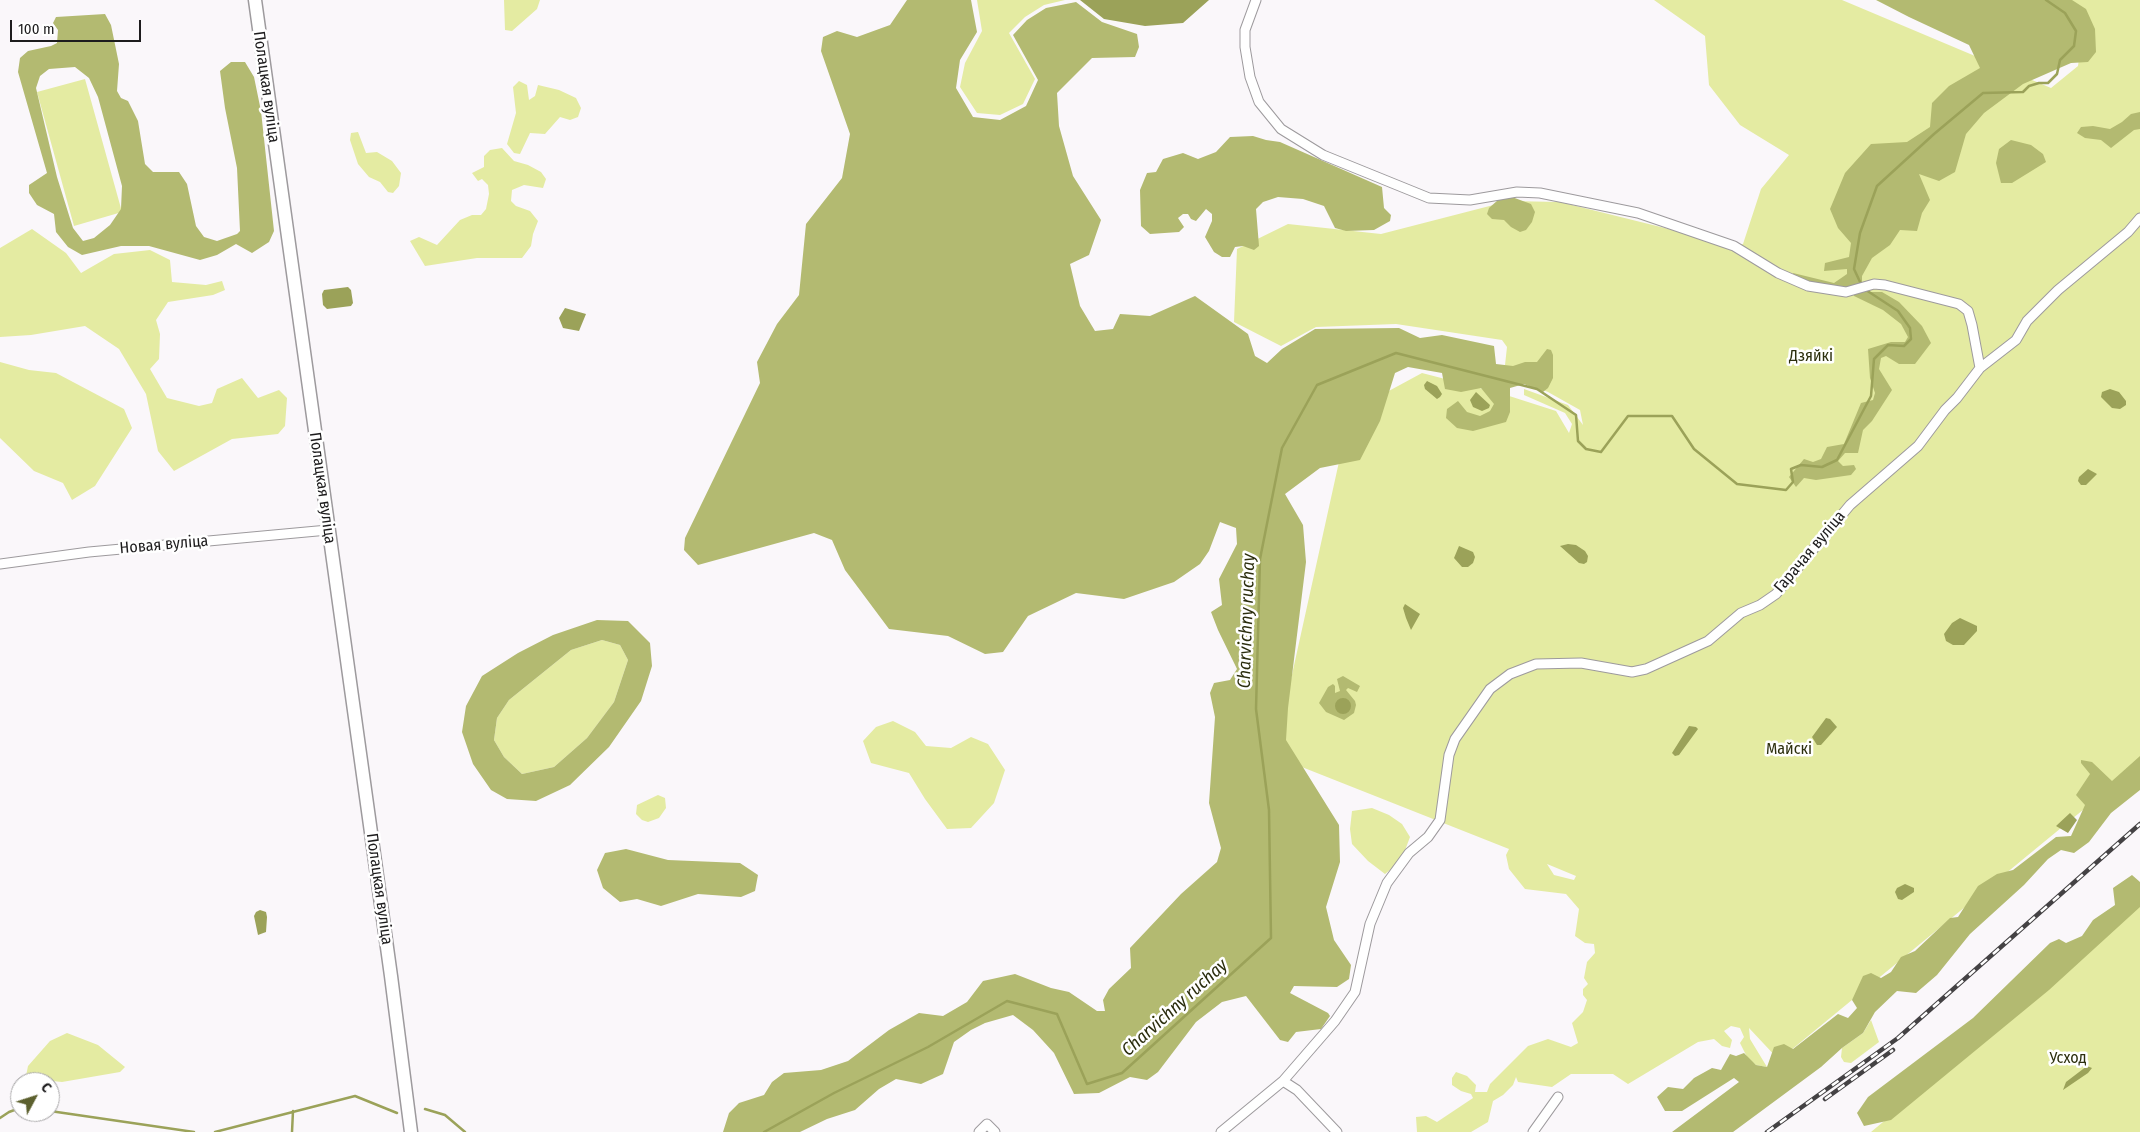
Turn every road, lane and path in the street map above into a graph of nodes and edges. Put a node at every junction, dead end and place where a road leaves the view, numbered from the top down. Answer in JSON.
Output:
{"nodes":[{"id":1,"x":254,"y":0,"type":"edge"},
{"id":2,"x":1256,"y":0,"type":"edge"},
{"id":3,"x":2140,"y":218,"type":"edge"},
{"id":4,"x":1980,"y":368,"type":"junction"},
{"id":5,"x":328,"y":530,"type":"junction"},
{"id":6,"x":0,"y":564,"type":"edge"},
{"id":7,"x":1282,"y":1081,"type":"junction"},
{"id":8,"x":1558,"y":1097,"type":"dead end"},
{"id":9,"x":411,"y":1132,"type":"edge"},
{"id":10,"x":979,"y":1132,"type":"edge"},
{"id":11,"x":995,"y":1132,"type":"edge"},
{"id":12,"x":1221,"y":1132,"type":"edge"},
{"id":13,"x":1337,"y":1132,"type":"edge"},
{"id":14,"x":1533,"y":1132,"type":"edge"}],
"edges":[{"from":1,"to":5,"type":"main road","name":"Полацкая вуліца"},
{"from":2,"to":4,"type":"street"},
{"from":3,"to":4,"type":"street","name":"Гарачая вуліца"},
{"from":4,"to":7,"type":"street","name":"Гарачая вуліца"},
{"from":5,"to":6,"type":"street","name":"Новая вуліца"},
{"from":5,"to":9,"type":"main road","name":"Полацкая вуліца"},
{"from":7,"to":12,"type":"street"},
{"from":7,"to":13,"type":"street"},
{"from":8,"to":14,"type":"street"},
{"from":10,"to":11,"type":"street"}]}
